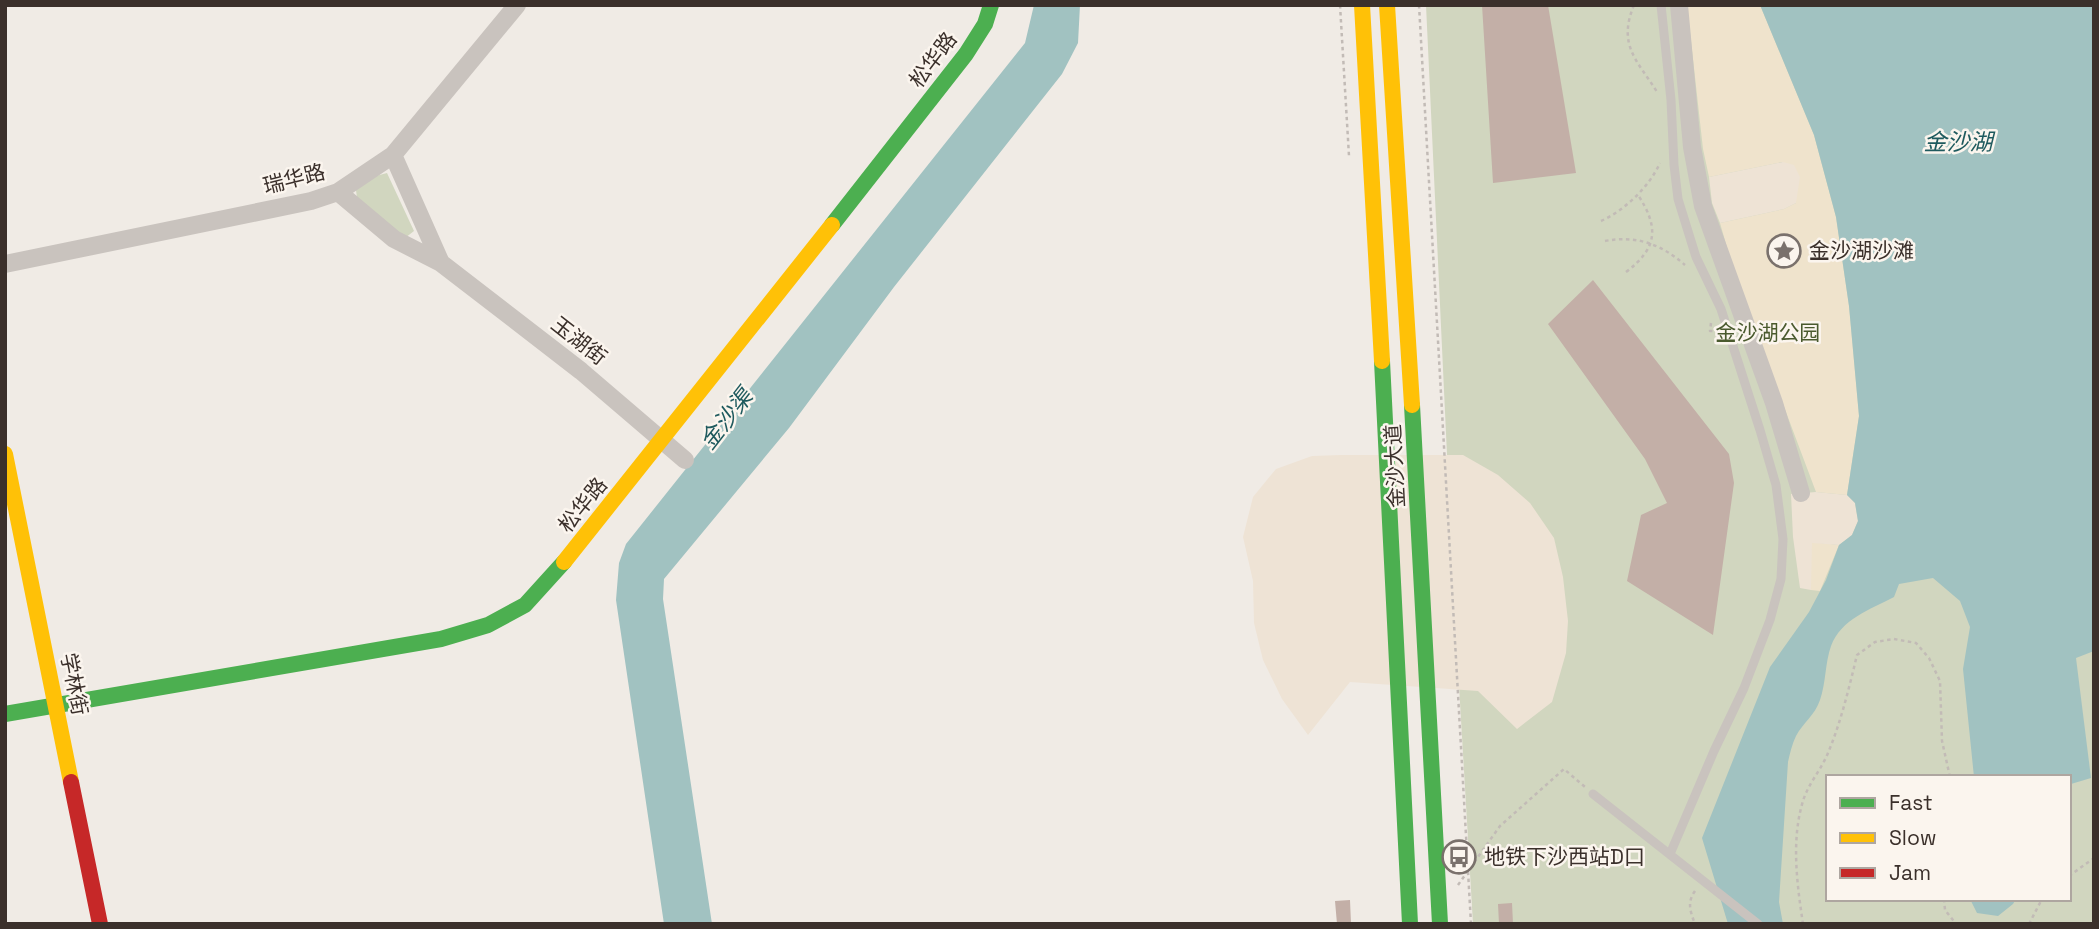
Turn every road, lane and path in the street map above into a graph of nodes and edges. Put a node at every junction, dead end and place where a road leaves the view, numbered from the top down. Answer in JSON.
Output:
{"nodes":[{"id":1,"x":517,"y":5,"type":"edge"},
{"id":2,"x":991,"y":5,"type":"edge"},
{"id":3,"x":1362,"y":5,"type":"edge"},
{"id":4,"x":1387,"y":5,"type":"edge"},
{"id":5,"x":1419,"y":5,"type":"edge"},
{"id":6,"x":1634,"y":5,"type":"edge"},
{"id":7,"x":1661,"y":5,"type":"edge"},
{"id":8,"x":1679,"y":5,"type":"edge"},
{"id":9,"x":1660,"y":97,"type":"dead end"},
{"id":10,"x":1663,"y":154,"type":"dead end"},
{"id":11,"x":393,"y":155,"type":"junction"},
{"id":12,"x":338,"y":192,"type":"junction"},
{"id":13,"x":1637,"y":194,"type":"junction"},
{"id":14,"x":1601,"y":220,"type":"dead end"},
{"id":15,"x":1605,"y":241,"type":"dead end"},
{"id":16,"x":1650,"y":244,"type":"junction"},
{"id":17,"x":441,"y":263,"type":"junction"},
{"id":18,"x":5,"y":264,"type":"edge"},
{"id":19,"x":1690,"y":270,"type":"dead end"},
{"id":20,"x":1626,"y":272,"type":"dead end"},
{"id":21,"x":1712,"y":320,"type":"dead end"},
{"id":22,"x":1727,"y":331,"type":"junction"},
{"id":23,"x":663,"y":440,"type":"junction"},
{"id":24,"x":5,"y":454,"type":"edge"},
{"id":25,"x":685,"y":460,"type":"dead end"},
{"id":26,"x":1801,"y":493,"type":"dead end"},
{"id":27,"x":57,"y":704,"type":"junction"},
{"id":28,"x":5,"y":714,"type":"edge"},
{"id":29,"x":1950,"y":775,"type":"edge"},
{"id":30,"x":1592,"y":794,"type":"joint"},
{"id":31,"x":1670,"y":854,"type":"junction"},
{"id":32,"x":2094,"y":858,"type":"edge"},
{"id":33,"x":1468,"y":873,"type":"junction"},
{"id":34,"x":2071,"y":875,"type":"edge"},
{"id":35,"x":1701,"y":880,"type":"junction"},
{"id":36,"x":1944,"y":901,"type":"edge"},
{"id":37,"x":2041,"y":901,"type":"edge"},
{"id":38,"x":1439,"y":907,"type":"junction"},
{"id":39,"x":1955,"y":923,"type":"edge"},
{"id":40,"x":100,"y":924,"type":"edge"},
{"id":41,"x":1410,"y":924,"type":"edge"},
{"id":42,"x":1440,"y":924,"type":"edge"},
{"id":43,"x":1471,"y":924,"type":"edge"},
{"id":44,"x":1695,"y":924,"type":"edge"},
{"id":45,"x":1758,"y":924,"type":"edge"},
{"id":46,"x":1803,"y":924,"type":"edge"},
{"id":47,"x":2029,"y":924,"type":"edge"}],
"edges":[{"from":1,"to":11,"type":"street","name":"瑞华路"},
{"from":2,"to":23,"type":"main road","name":"松华路"},
{"from":3,"to":41,"type":"main road","name":"金沙大道"},
{"from":4,"to":38,"type":"main road","name":"金沙大道"},
{"from":5,"to":33,"type":"path"},
{"from":6,"to":9,"type":"path"},
{"from":7,"to":22,"type":"lane"},
{"from":8,"to":26,"type":"street"},
{"from":10,"to":13,"type":"path"},
{"from":11,"to":12,"type":"street","name":"瑞华路"},
{"from":11,"to":17,"type":"street","name":"玉湖街"},
{"from":12,"to":17,"type":"street","name":"玉湖街"},
{"from":12,"to":18,"type":"street","name":"瑞华路"},
{"from":13,"to":14,"type":"path"},
{"from":13,"to":16,"type":"path"},
{"from":15,"to":16,"type":"path"},
{"from":16,"to":19,"type":"path"},
{"from":16,"to":20,"type":"path"},
{"from":17,"to":23,"type":"street","name":"玉湖街"},
{"from":21,"to":22,"type":"path"},
{"from":22,"to":31,"type":"lane"},
{"from":23,"to":25,"type":"street","name":"玉湖街"},
{"from":23,"to":27,"type":"main road","name":"松华路"},
{"from":24,"to":27,"type":"main road","name":"学林街"},
{"from":27,"to":28,"type":"main road","name":"松华路"},
{"from":27,"to":40,"type":"main road","name":"学林街"},
{"from":29,"to":46,"type":"path"},
{"from":30,"to":31,"type":"lane"},
{"from":30,"to":33,"type":"path"},
{"from":31,"to":35,"type":"lane"},
{"from":32,"to":34,"type":"path"},
{"from":33,"to":38,"type":"path"},
{"from":33,"to":43,"type":"path"},
{"from":35,"to":44,"type":"path"},
{"from":35,"to":45,"type":"lane"},
{"from":36,"to":39,"type":"path"},
{"from":37,"to":47,"type":"path"},
{"from":38,"to":42,"type":"main road","name":"金沙大道"}]}
